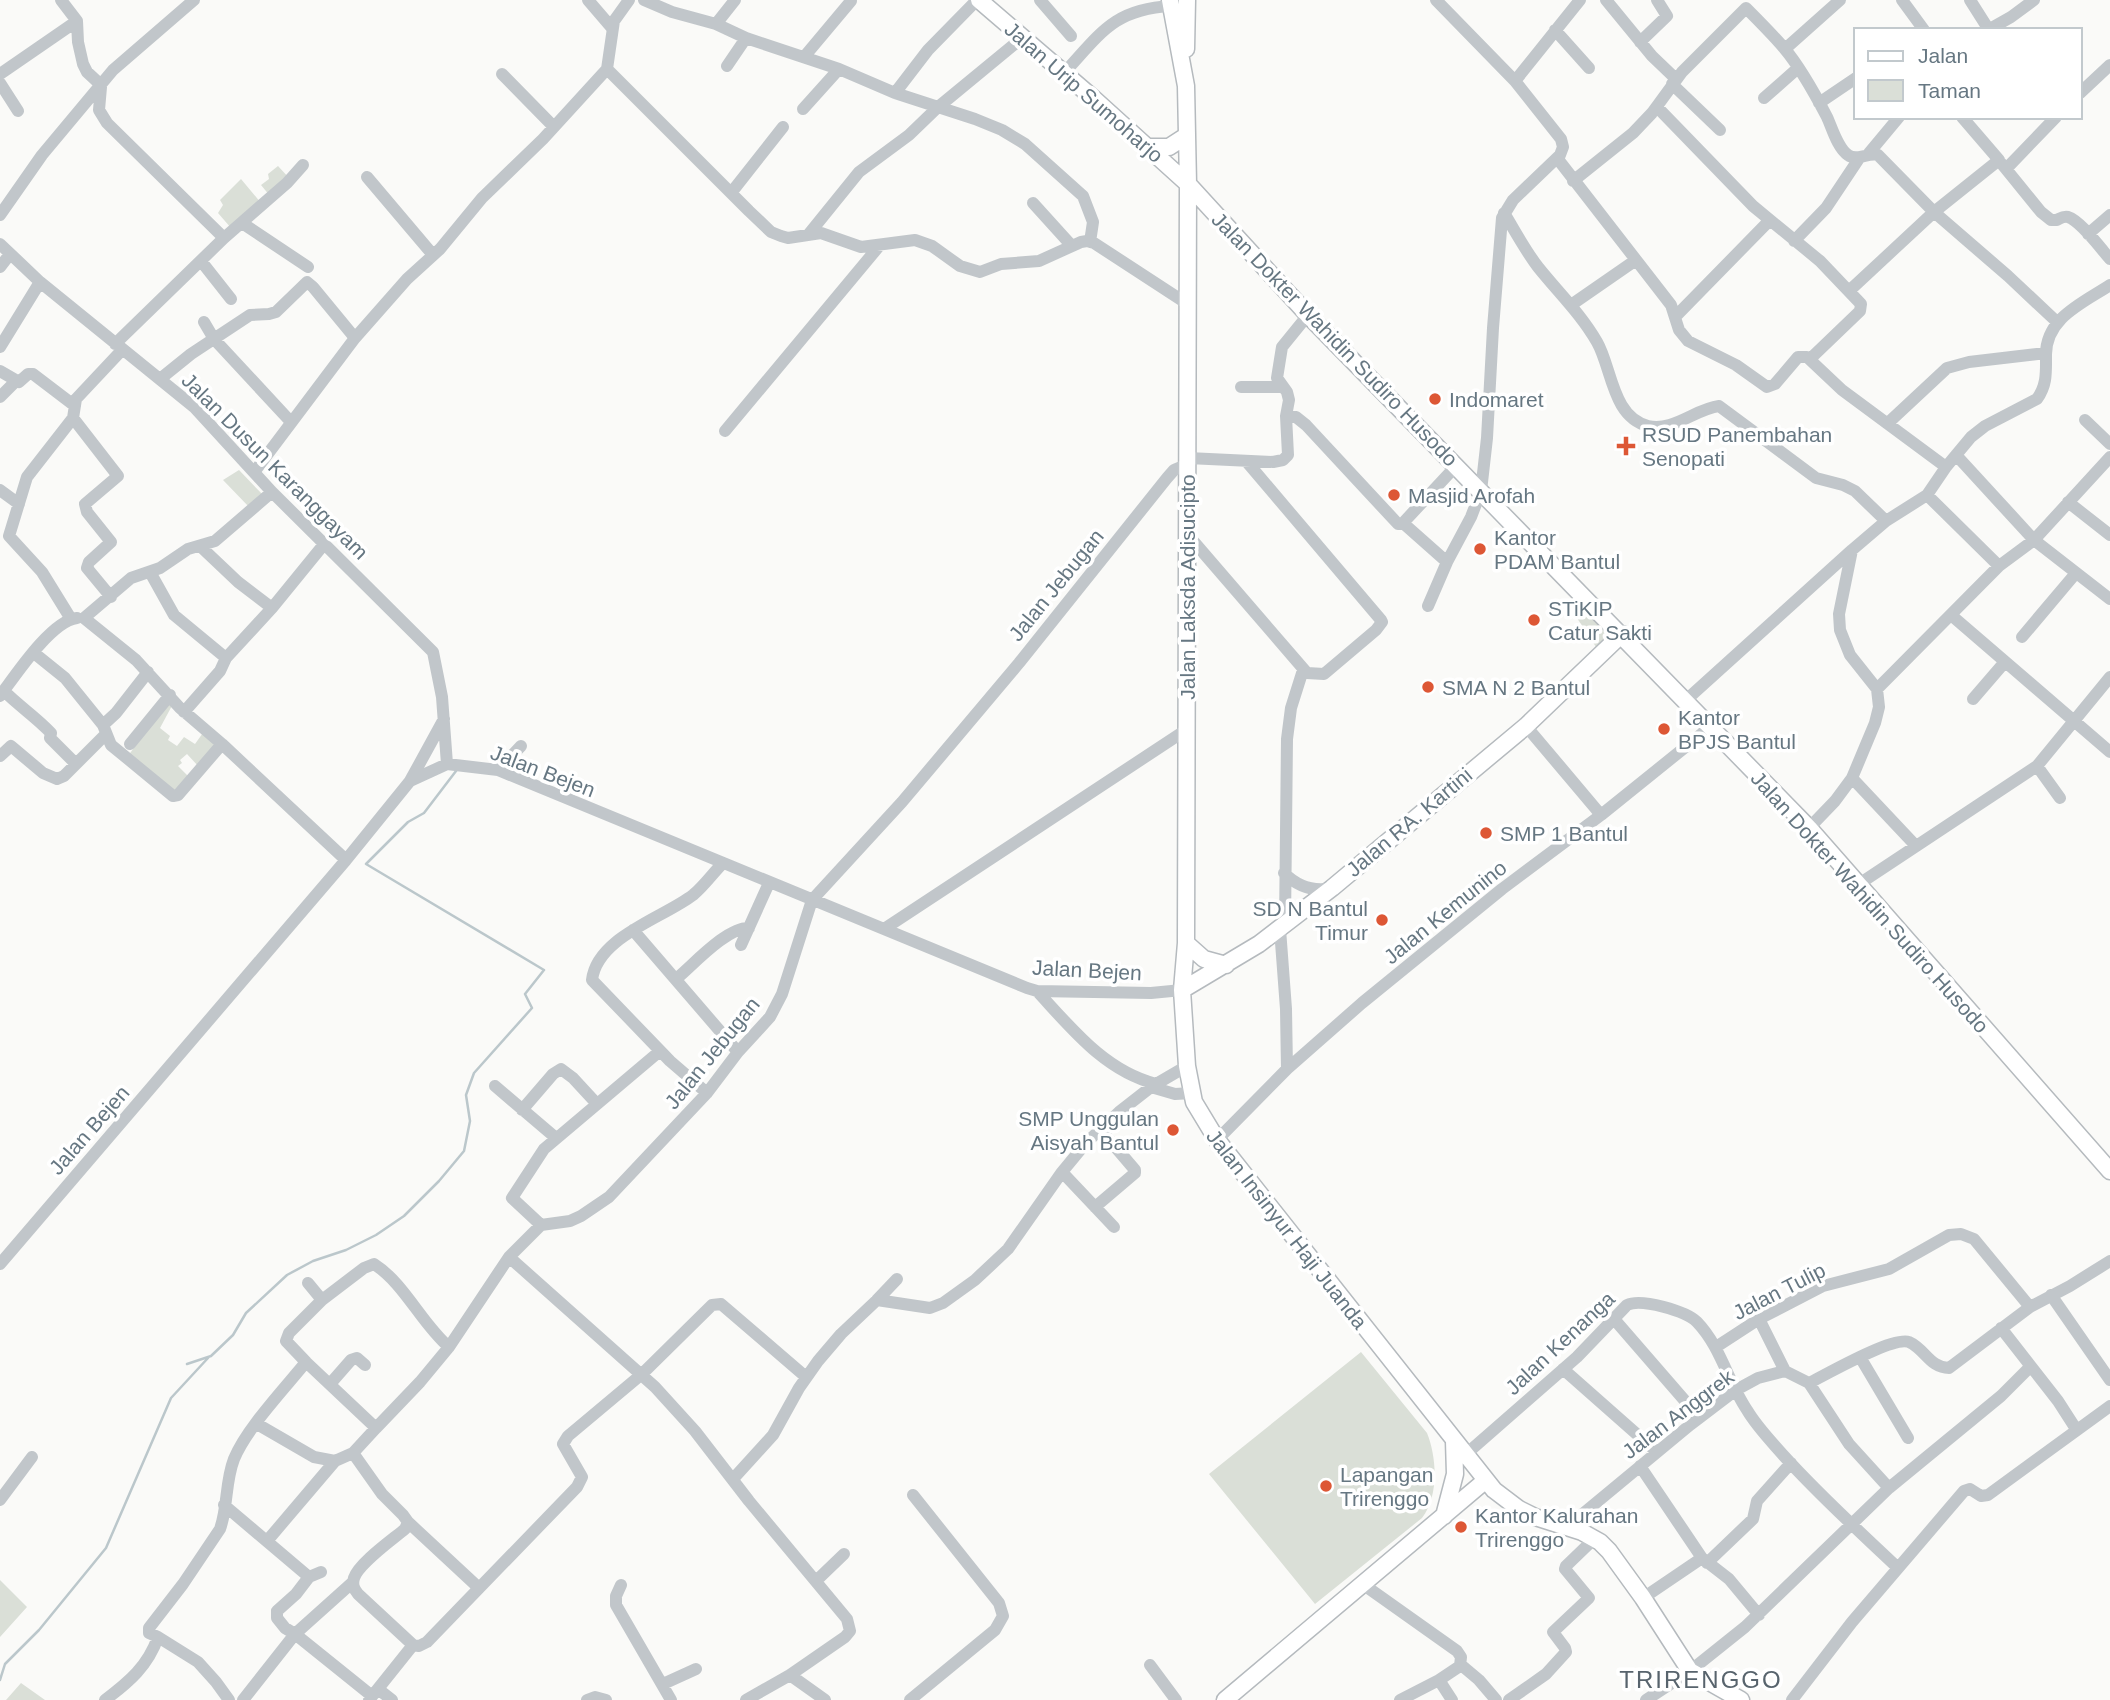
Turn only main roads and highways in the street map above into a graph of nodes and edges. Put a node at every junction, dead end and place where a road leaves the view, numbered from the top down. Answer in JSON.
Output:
{"nodes":[{"id":1,"x":978,"y":0,"type":"edge"},
{"id":2,"x":1187,"y":0,"type":"edge"},
{"id":3,"x":1171,"y":3,"type":"edge"},
{"id":4,"x":1186,"y":86,"type":"junction"},
{"id":5,"x":1186,"y":136,"type":"junction"},
{"id":6,"x":1149,"y":147,"type":"junction"},
{"id":7,"x":1188,"y":184,"type":"junction"},
{"id":8,"x":1225,"y":225,"type":"junction"},
{"id":9,"x":1188,"y":240,"type":"junction"},
{"id":10,"x":1622,"y":634,"type":"junction"},
{"id":11,"x":1186,"y":943,"type":"junction"},
{"id":12,"x":1226,"y":965,"type":"junction"},
{"id":13,"x":1182,"y":990,"type":"junction"},
{"id":14,"x":2110,"y":1171,"type":"edge"},
{"id":15,"x":1454,"y":1441,"type":"junction"},
{"id":16,"x":1486,"y":1480,"type":"junction"},
{"id":17,"x":1444,"y":1516,"type":"junction"},
{"id":18,"x":1225,"y":1700,"type":"edge"},
{"id":19,"x":1741,"y":1700,"type":"edge"}],
"edges":[{"from":1,"to":6,"type":"main road","name":"Jalan Urip Sumoharjo"},
{"from":2,"to":4,"type":"main road"},
{"from":3,"to":4,"type":"main road"},
{"from":4,"to":5,"type":"main road","name":"Jalan Laksda Adisucipto"},
{"from":5,"to":6,"type":"main road"},
{"from":5,"to":7,"type":"main road","name":"Jalan Laksda Adisucipto"},
{"from":6,"to":7,"type":"main road","name":"Jalan Urip Sumoharjo"},
{"from":7,"to":8,"type":"main road","name":"Jalan Dokter Wahidin Sudiro Husodo"},
{"from":7,"to":9,"type":"main road","name":"Jalan Laksda Adisucipto"},
{"from":8,"to":9,"type":"main road"},
{"from":8,"to":10,"type":"main road","name":"Jalan Dokter Wahidin Sudiro Husodo"},
{"from":9,"to":11,"type":"main road","name":"Jalan Laksda Adisucipto"},
{"from":10,"to":12,"type":"main road","name":"Jalan RA. Kartini"},
{"from":10,"to":14,"type":"main road","name":"Jalan Dokter Wahidin Sudiro Husodo"},
{"from":11,"to":12,"type":"main road"},
{"from":11,"to":13,"type":"main road","name":"Jalan Laksda Adisucipto"},
{"from":12,"to":13,"type":"main road","name":"Jalan RA. Kartini"},
{"from":13,"to":15,"type":"main road","name":"Jalan Insinyur Haji Juanda"},
{"from":15,"to":16,"type":"main road","name":"Jalan Insinyur Haji Juanda"},
{"from":15,"to":17,"type":"main road"},
{"from":16,"to":17,"type":"main road"},
{"from":16,"to":19,"type":"main road","name":"Jalan Insinyur Haji Juanda"},
{"from":17,"to":18,"type":"main road"}]}
